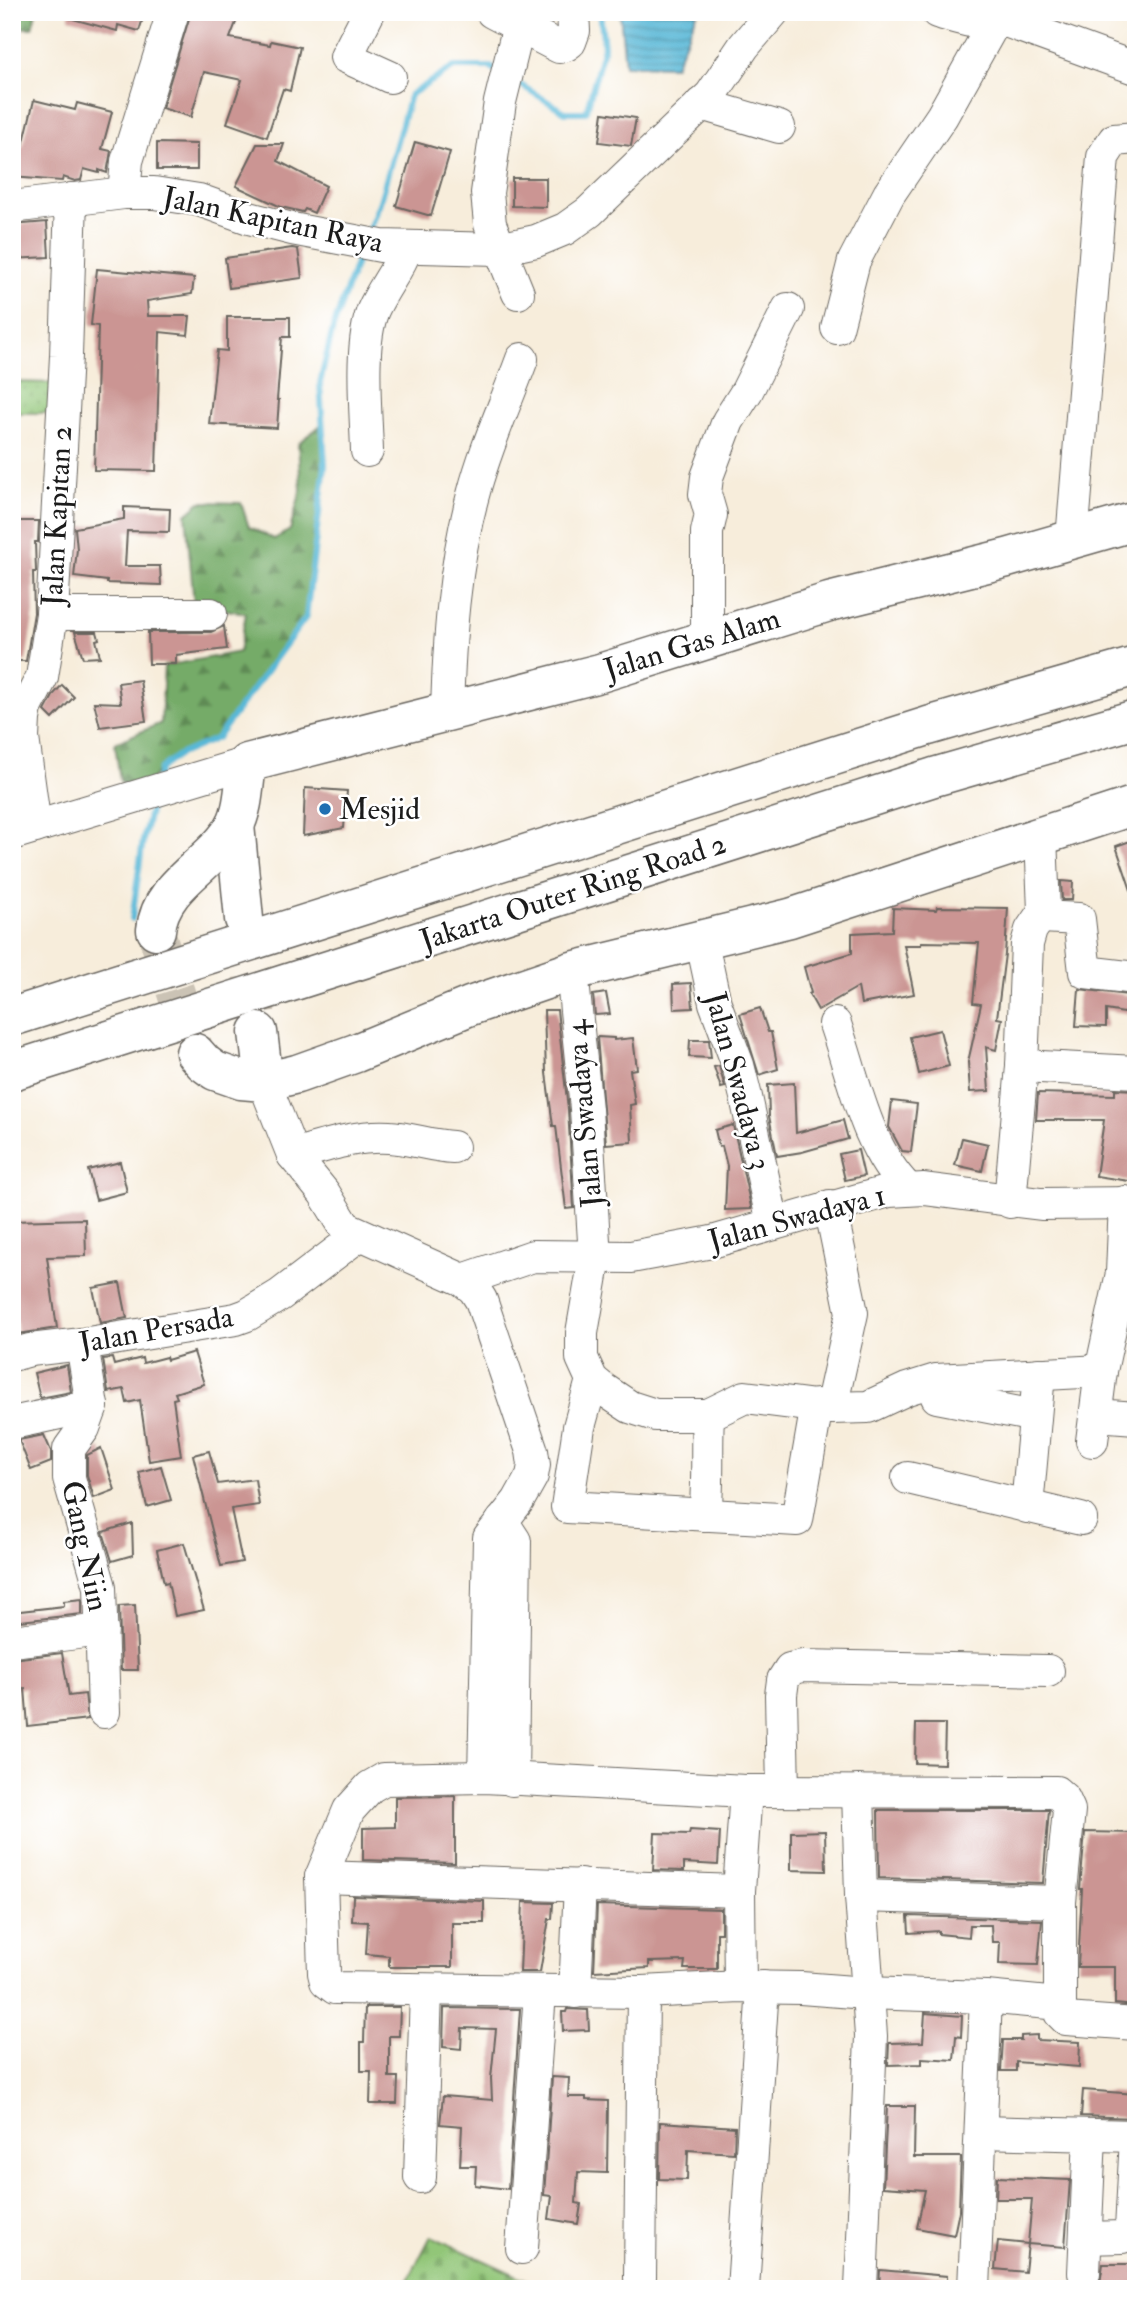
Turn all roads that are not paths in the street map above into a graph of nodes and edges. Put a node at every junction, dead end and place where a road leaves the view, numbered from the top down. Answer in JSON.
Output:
{"nodes":[{"id":1,"x":173,"y":12,"type":"edge"},
{"id":2,"x":369,"y":12,"type":"edge"},
{"id":3,"x":573,"y":12,"type":"edge"},
{"id":4,"x":773,"y":12,"type":"edge"},
{"id":5,"x":937,"y":12,"type":"edge"},
{"id":6,"x":1004,"y":18,"type":"edge"},
{"id":7,"x":505,"y":19,"type":"edge"},
{"id":8,"x":1132,"y":67,"type":"dead end"},
{"id":9,"x":390,"y":77,"type":"dead end"},
{"id":10,"x":701,"y":104,"type":"junction"},
{"id":11,"x":779,"y":127,"type":"dead end"},
{"id":12,"x":1136,"y":138,"type":"edge"},
{"id":13,"x":124,"y":193,"type":"junction"},
{"id":14,"x":71,"y":199,"type":"junction"},
{"id":15,"x":12,"y":207,"type":"edge"},
{"id":16,"x":394,"y":246,"type":"junction"},
{"id":17,"x":498,"y":249,"type":"junction"},
{"id":18,"x":518,"y":293,"type":"dead end"},
{"id":19,"x":789,"y":309,"type":"dead end"},
{"id":20,"x":837,"y":328,"type":"dead end"},
{"id":21,"x":522,"y":359,"type":"dead end"},
{"id":22,"x":367,"y":451,"type":"dead end"},
{"id":23,"x":1136,"y":520,"type":"edge"},
{"id":24,"x":1072,"y":540,"type":"junction"},
{"id":25,"x":52,"y":614,"type":"junction"},
{"id":26,"x":211,"y":614,"type":"dead end"},
{"id":27,"x":707,"y":639,"type":"junction"},
{"id":28,"x":1136,"y":666,"type":"edge"},
{"id":29,"x":447,"y":712,"type":"junction"},
{"id":30,"x":1136,"y":719,"type":"edge"},
{"id":31,"x":247,"y":763,"type":"junction"},
{"id":32,"x":1136,"y":805,"type":"edge"},
{"id":33,"x":235,"y":825,"type":"junction"},
{"id":34,"x":24,"y":830,"type":"edge"},
{"id":35,"x":1041,"y":836,"type":"junction"},
{"id":36,"x":1042,"y":917,"type":"junction"},
{"id":37,"x":244,"y":919,"type":"tunnel mouth"},
{"id":38,"x":156,"y":930,"type":"tunnel mouth"},
{"id":39,"x":701,"y":938,"type":"junction"},
{"id":40,"x":572,"y":971,"type":"junction"},
{"id":41,"x":1136,"y":978,"type":"edge"},
{"id":42,"x":12,"y":1017,"type":"edge"},
{"id":43,"x":835,"y":1024,"type":"dead end"},
{"id":44,"x":258,"y":1032,"type":"tunnel mouth"},
{"id":45,"x":195,"y":1053,"type":"tunnel mouth"},
{"id":46,"x":1022,"y":1066,"type":"junction"},
{"id":47,"x":12,"y":1071,"type":"edge"},
{"id":48,"x":1136,"y":1072,"type":"edge"},
{"id":49,"x":264,"y":1082,"type":"junction"},
{"id":50,"x":453,"y":1147,"type":"dead end"},
{"id":51,"x":293,"y":1154,"type":"junction"},
{"id":52,"x":908,"y":1189,"type":"junction"},
{"id":53,"x":1010,"y":1202,"type":"junction"},
{"id":54,"x":1131,"y":1203,"type":"edge"},
{"id":55,"x":830,"y":1206,"type":"junction"},
{"id":56,"x":773,"y":1224,"type":"junction"},
{"id":57,"x":359,"y":1235,"type":"junction"},
{"id":58,"x":596,"y":1258,"type":"junction"},
{"id":59,"x":1129,"y":1275,"type":"edge"},
{"id":60,"x":463,"y":1280,"type":"junction"},
{"id":61,"x":82,"y":1344,"type":"junction"},
{"id":62,"x":12,"y":1355,"type":"edge"},
{"id":63,"x":1101,"y":1371,"type":"junction"},
{"id":64,"x":1040,"y":1374,"type":"junction"},
{"id":65,"x":592,"y":1380,"type":"junction"},
{"id":66,"x":937,"y":1397,"type":"dead end"},
{"id":67,"x":92,"y":1406,"type":"junction"},
{"id":68,"x":824,"y":1407,"type":"junction"},
{"id":69,"x":708,"y":1415,"type":"junction"},
{"id":70,"x":1035,"y":1416,"type":"junction"},
{"id":71,"x":1136,"y":1418,"type":"edge"},
{"id":72,"x":12,"y":1423,"type":"edge"},
{"id":73,"x":908,"y":1478,"type":"dead end"},
{"id":74,"x":1027,"y":1507,"type":"junction"},
{"id":75,"x":705,"y":1515,"type":"junction"},
{"id":76,"x":1081,"y":1519,"type":"dead end"},
{"id":77,"x":102,"y":1630,"type":"junction"},
{"id":78,"x":12,"y":1641,"type":"edge"},
{"id":79,"x":1048,"y":1671,"type":"dead end"},
{"id":80,"x":104,"y":1712,"type":"dead end"},
{"id":81,"x":498,"y":1778,"type":"junction"},
{"id":82,"x":746,"y":1791,"type":"junction"},
{"id":83,"x":783,"y":1791,"type":"junction"},
{"id":84,"x":858,"y":1791,"type":"junction"},
{"id":85,"x":321,"y":1877,"type":"junction"},
{"id":86,"x":580,"y":1885,"type":"junction"},
{"id":87,"x":738,"y":1891,"type":"junction"},
{"id":88,"x":861,"y":1896,"type":"junction"},
{"id":89,"x":1060,"y":1902,"type":"junction"},
{"id":90,"x":752,"y":1987,"type":"junction"},
{"id":91,"x":426,"y":1991,"type":"junction"},
{"id":92,"x":540,"y":1992,"type":"junction"},
{"id":93,"x":575,"y":1992,"type":"junction"},
{"id":94,"x":643,"y":1992,"type":"junction"},
{"id":95,"x":866,"y":1993,"type":"junction"},
{"id":96,"x":986,"y":1997,"type":"junction"},
{"id":97,"x":1059,"y":2004,"type":"junction"},
{"id":98,"x":1136,"y":2024,"type":"edge"},
{"id":99,"x":981,"y":2132,"type":"junction"},
{"id":100,"x":1090,"y":2135,"type":"junction"},
{"id":101,"x":1136,"y":2137,"type":"edge"},
{"id":102,"x":420,"y":2178,"type":"dead end"},
{"id":103,"x":1086,"y":2238,"type":"junction"},
{"id":104,"x":522,"y":2248,"type":"dead end"},
{"id":105,"x":1084,"y":2273,"type":"dead end"},
{"id":106,"x":640,"y":2277,"type":"dead end"},
{"id":107,"x":743,"y":2289,"type":"edge"},
{"id":108,"x":861,"y":2289,"type":"edge"},
{"id":109,"x":974,"y":2289,"type":"edge"}],
"edges":[{"from":1,"to":13,"type":"street"},
{"from":2,"to":9,"type":"street"},
{"from":3,"to":7,"type":"street"},
{"from":4,"to":10,"type":"street","name":"Jalan Kapitan Raya"},
{"from":5,"to":6,"type":"street"},
{"from":6,"to":8,"type":"street"},
{"from":6,"to":20,"type":"street"},
{"from":7,"to":17,"type":"street"},
{"from":10,"to":11,"type":"street"},
{"from":10,"to":17,"type":"street","name":"Jalan Kapitan Raya"},
{"from":12,"to":24,"type":"street"},
{"from":13,"to":14,"type":"street","name":"Jalan Kapitan Raya"},
{"from":13,"to":16,"type":"street","name":"Jalan Kapitan Raya"},
{"from":14,"to":15,"type":"street","name":"Jalan Kapitan Raya"},
{"from":14,"to":25,"type":"street","name":"Jalan Kapitan 2"},
{"from":16,"to":17,"type":"street","name":"Jalan Kapitan Raya"},
{"from":16,"to":22,"type":"street"},
{"from":17,"to":18,"type":"street"},
{"from":19,"to":27,"type":"street"},
{"from":21,"to":29,"type":"street"},
{"from":23,"to":24,"type":"main road","name":"Jalan Gas Alam"},
{"from":24,"to":27,"type":"main road","name":"Jalan Gas Alam"},
{"from":25,"to":26,"type":"street"},
{"from":25,"to":34,"type":"street","name":"Jalan Kapitan 2"},
{"from":27,"to":29,"type":"main road","name":"Jalan Gas Alam"},
{"from":28,"to":42,"type":"main road","name":"Jakarta Outer Ring Road 2"},
{"from":29,"to":31,"type":"main road","name":"Jalan Gas Alam"},
{"from":30,"to":47,"type":"main road","name":"Jakarta Outer Ring Road 2"},
{"from":31,"to":33,"type":"main road"},
{"from":31,"to":34,"type":"street","name":"Jalan Gas Alam"},
{"from":32,"to":35,"type":"main road"},
{"from":33,"to":37,"type":"main road"},
{"from":33,"to":38,"type":"main road"},
{"from":35,"to":36,"type":"street"},
{"from":35,"to":39,"type":"main road"},
{"from":36,"to":41,"type":"street"},
{"from":36,"to":46,"type":"street"},
{"from":39,"to":40,"type":"main road"},
{"from":39,"to":56,"type":"street","name":"Jalan Swadaya 3"},
{"from":40,"to":49,"type":"main road"},
{"from":40,"to":58,"type":"street","name":"Jalan Swadaya 4"},
{"from":43,"to":52,"type":"street"},
{"from":44,"to":49,"type":"main road"},
{"from":45,"to":49,"type":"main road"},
{"from":46,"to":48,"type":"street"},
{"from":46,"to":53,"type":"street"},
{"from":49,"to":51,"type":"street"},
{"from":50,"to":51,"type":"street"},
{"from":51,"to":57,"type":"street"},
{"from":52,"to":53,"type":"street","name":"Jalan Swadaya 1"},
{"from":52,"to":55,"type":"street","name":"Jalan Swadaya 1"},
{"from":53,"to":54,"type":"street","name":"Jalan Swadaya 1"},
{"from":54,"to":59,"type":"street"},
{"from":55,"to":56,"type":"street","name":"Jalan Swadaya 1"},
{"from":55,"to":68,"type":"street"},
{"from":56,"to":58,"type":"street","name":"Jalan Swadaya 1"},
{"from":57,"to":60,"type":"street"},
{"from":57,"to":61,"type":"street","name":"Jalan Persada"},
{"from":58,"to":60,"type":"street","name":"Jalan Swadaya 1"},
{"from":58,"to":65,"type":"street","name":"Jalan Swadaya 4"},
{"from":59,"to":63,"type":"street"},
{"from":60,"to":81,"type":"street"},
{"from":61,"to":62,"type":"street","name":"Jalan Persada"},
{"from":61,"to":67,"type":"street"},
{"from":63,"to":64,"type":"street"},
{"from":63,"to":71,"type":"street"},
{"from":64,"to":68,"type":"street"},
{"from":64,"to":70,"type":"street"},
{"from":65,"to":69,"type":"street"},
{"from":65,"to":75,"type":"street"},
{"from":66,"to":70,"type":"street"},
{"from":67,"to":72,"type":"street"},
{"from":67,"to":77,"type":"street","name":"Gang Niin"},
{"from":68,"to":69,"type":"street"},
{"from":68,"to":75,"type":"street"},
{"from":69,"to":75,"type":"street"},
{"from":70,"to":74,"type":"street"},
{"from":73,"to":74,"type":"street"},
{"from":74,"to":76,"type":"street"},
{"from":77,"to":78,"type":"street"},
{"from":77,"to":80,"type":"street","name":"Gang Niin"},
{"from":79,"to":83,"type":"street"},
{"from":81,"to":82,"type":"street"},
{"from":81,"to":85,"type":"street"},
{"from":82,"to":83,"type":"street"},
{"from":82,"to":87,"type":"street"},
{"from":83,"to":84,"type":"street"},
{"from":84,"to":88,"type":"street"},
{"from":84,"to":89,"type":"street"},
{"from":85,"to":86,"type":"street"},
{"from":85,"to":91,"type":"street"},
{"from":86,"to":87,"type":"street"},
{"from":86,"to":93,"type":"street"},
{"from":87,"to":90,"type":"street"},
{"from":88,"to":89,"type":"street"},
{"from":88,"to":95,"type":"street"},
{"from":89,"to":97,"type":"street"},
{"from":90,"to":94,"type":"street"},
{"from":90,"to":95,"type":"street"},
{"from":90,"to":107,"type":"street"},
{"from":91,"to":92,"type":"street"},
{"from":91,"to":102,"type":"street"},
{"from":92,"to":93,"type":"street"},
{"from":92,"to":104,"type":"street"},
{"from":93,"to":94,"type":"street"},
{"from":94,"to":106,"type":"street"},
{"from":95,"to":96,"type":"street"},
{"from":95,"to":108,"type":"street"},
{"from":96,"to":97,"type":"street"},
{"from":96,"to":99,"type":"street"},
{"from":97,"to":98,"type":"street"},
{"from":99,"to":100,"type":"street"},
{"from":99,"to":109,"type":"street"},
{"from":100,"to":101,"type":"street"},
{"from":100,"to":103,"type":"street"},
{"from":101,"to":103,"type":"street"},
{"from":103,"to":105,"type":"street"}]}
